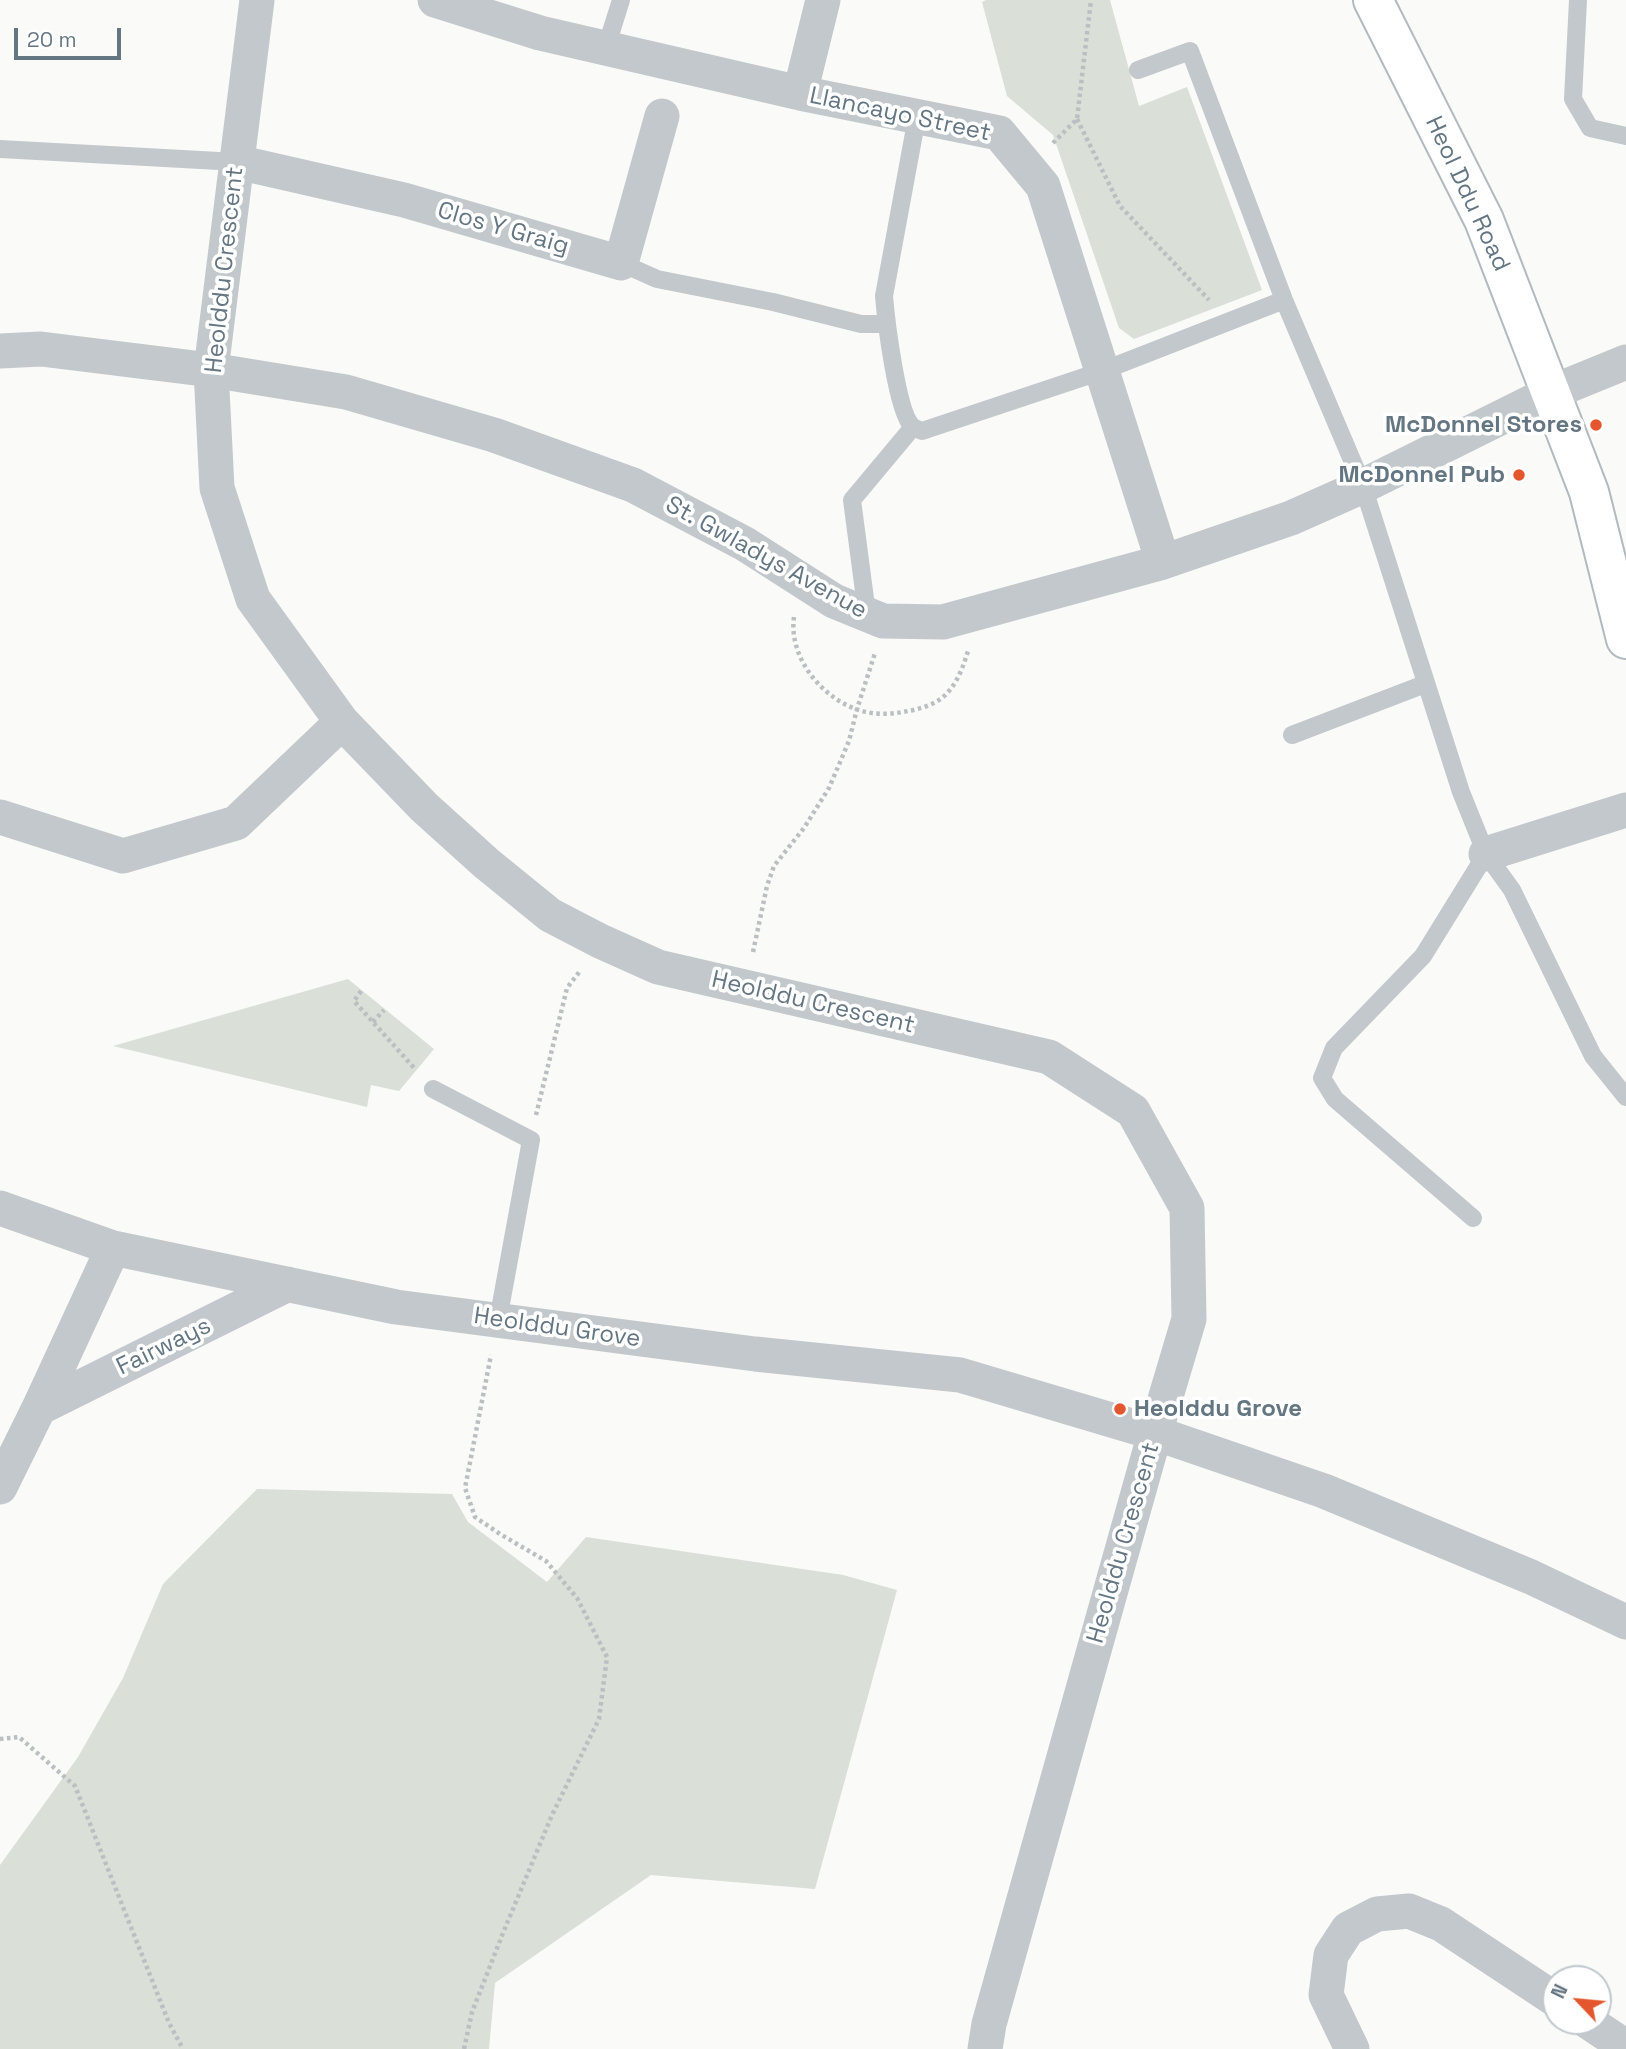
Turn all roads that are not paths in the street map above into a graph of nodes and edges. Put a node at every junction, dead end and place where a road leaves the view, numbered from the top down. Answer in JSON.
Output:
{"nodes":[{"id":1,"x":257,"y":0,"type":"edge"},
{"id":2,"x":435,"y":0,"type":"edge"},
{"id":3,"x":621,"y":0,"type":"edge"},
{"id":4,"x":822,"y":0,"type":"edge"},
{"id":5,"x":1373,"y":0,"type":"edge"},
{"id":6,"x":1578,"y":0,"type":"edge"},
{"id":7,"x":606,"y":48,"type":"junction"},
{"id":8,"x":1138,"y":70,"type":"dead end"},
{"id":9,"x":800,"y":93,"type":"junction"},
{"id":10,"x":662,"y":116,"type":"dead end"},
{"id":11,"x":917,"y":117,"type":"junction"},
{"id":12,"x":1626,"y":136,"type":"edge"},
{"id":13,"x":0,"y":149,"type":"edge"},
{"id":14,"x":237,"y":162,"type":"junction"},
{"id":15,"x":621,"y":263,"type":"junction"},
{"id":16,"x":1284,"y":300,"type":"junction"},
{"id":17,"x":886,"y":324,"type":"junction"},
{"id":18,"x":0,"y":351,"type":"edge"},
{"id":19,"x":1626,"y":362,"type":"edge"},
{"id":20,"x":211,"y":370,"type":"junction"},
{"id":21,"x":1102,"y":371,"type":"junction"},
{"id":22,"x":1550,"y":393,"type":"junction"},
{"id":23,"x":913,"y":427,"type":"junction"},
{"id":24,"x":1363,"y":486,"type":"junction"},
{"id":25,"x":1163,"y":562,"type":"junction"},
{"id":26,"x":867,"y":614,"type":"junction"},
{"id":27,"x":1626,"y":639,"type":"edge"},
{"id":28,"x":1426,"y":684,"type":"junction"},
{"id":29,"x":342,"y":722,"type":"junction"},
{"id":30,"x":1293,"y":735,"type":"dead end"},
{"id":31,"x":1626,"y":810,"type":"edge"},
{"id":32,"x":0,"y":817,"type":"edge"},
{"id":33,"x":1486,"y":854,"type":"junction"},
{"id":34,"x":433,"y":1089,"type":"road end"},
{"id":35,"x":1626,"y":1097,"type":"edge"},
{"id":36,"x":0,"y":1208,"type":"edge"},
{"id":37,"x":1473,"y":1218,"type":"dead end"},
{"id":38,"x":113,"y":1248,"type":"junction"},
{"id":39,"x":288,"y":1284,"type":"junction"},
{"id":40,"x":498,"y":1320,"type":"junction"},
{"id":41,"x":39,"y":1408,"type":"junction"},
{"id":42,"x":1155,"y":1433,"type":"junction"},
{"id":43,"x":0,"y":1487,"type":"edge"},
{"id":44,"x":1626,"y":1622,"type":"edge"},
{"id":45,"x":1542,"y":1991,"type":"edge"},
{"id":46,"x":1608,"y":2035,"type":"edge"},
{"id":47,"x":1626,"y":2047,"type":"edge"},
{"id":48,"x":985,"y":2049,"type":"edge"},
{"id":49,"x":1352,"y":2049,"type":"edge"}],
"edges":[{"from":1,"to":14,"type":"street","name":"Heolddu Crescent"},
{"from":2,"to":7,"type":"street","name":"Llancayo Street"},
{"from":3,"to":7,"type":"lane"},
{"from":4,"to":9,"type":"street"},
{"from":5,"to":22,"type":"street","name":"Heol Ddu Road"},
{"from":6,"to":12,"type":"lane"},
{"from":7,"to":9,"type":"street","name":"Llancayo Street"},
{"from":8,"to":16,"type":"lane"},
{"from":9,"to":11,"type":"street","name":"Llancayo Street"},
{"from":10,"to":15,"type":"street"},
{"from":11,"to":17,"type":"lane"},
{"from":11,"to":21,"type":"street","name":"Llancayo Street"},
{"from":13,"to":14,"type":"lane"},
{"from":14,"to":15,"type":"street","name":"Clos Y Graig"},
{"from":14,"to":20,"type":"street","name":"Heolddu Crescent"},
{"from":15,"to":17,"type":"lane"},
{"from":16,"to":21,"type":"lane"},
{"from":16,"to":24,"type":"lane"},
{"from":17,"to":23,"type":"lane"},
{"from":18,"to":20,"type":"street","name":"St. Gwladys Avenue"},
{"from":19,"to":22,"type":"street","name":"St. Gwladys Avenue"},
{"from":20,"to":26,"type":"street","name":"St. Gwladys Avenue"},
{"from":20,"to":29,"type":"street","name":"Heolddu Crescent"},
{"from":21,"to":23,"type":"lane"},
{"from":21,"to":25,"type":"street","name":"Llancayo Street"},
{"from":22,"to":24,"type":"street","name":"St. Gwladys Avenue"},
{"from":22,"to":27,"type":"street","name":"Heol Ddu Road"},
{"from":23,"to":26,"type":"lane"},
{"from":24,"to":25,"type":"street","name":"St. Gwladys Avenue"},
{"from":24,"to":28,"type":"lane"},
{"from":25,"to":26,"type":"street","name":"St. Gwladys Avenue"},
{"from":28,"to":30,"type":"lane"},
{"from":28,"to":33,"type":"lane"},
{"from":29,"to":32,"type":"street"},
{"from":29,"to":42,"type":"street","name":"Heolddu Crescent"},
{"from":31,"to":33,"type":"street"},
{"from":33,"to":35,"type":"lane"},
{"from":33,"to":37,"type":"lane"},
{"from":34,"to":40,"type":"lane"},
{"from":36,"to":38,"type":"street","name":"Heolddu Grove"},
{"from":38,"to":39,"type":"street","name":"Heolddu Grove"},
{"from":38,"to":41,"type":"street"},
{"from":39,"to":40,"type":"street","name":"Heolddu Grove"},
{"from":39,"to":41,"type":"street","name":"Fairways"},
{"from":40,"to":42,"type":"street","name":"Heolddu Grove"},
{"from":41,"to":43,"type":"street"},
{"from":42,"to":44,"type":"street","name":"Heolddu Grove"},
{"from":42,"to":48,"type":"street","name":"Heolddu Crescent"},
{"from":45,"to":49,"type":"street"},
{"from":46,"to":47,"type":"street"}]}
